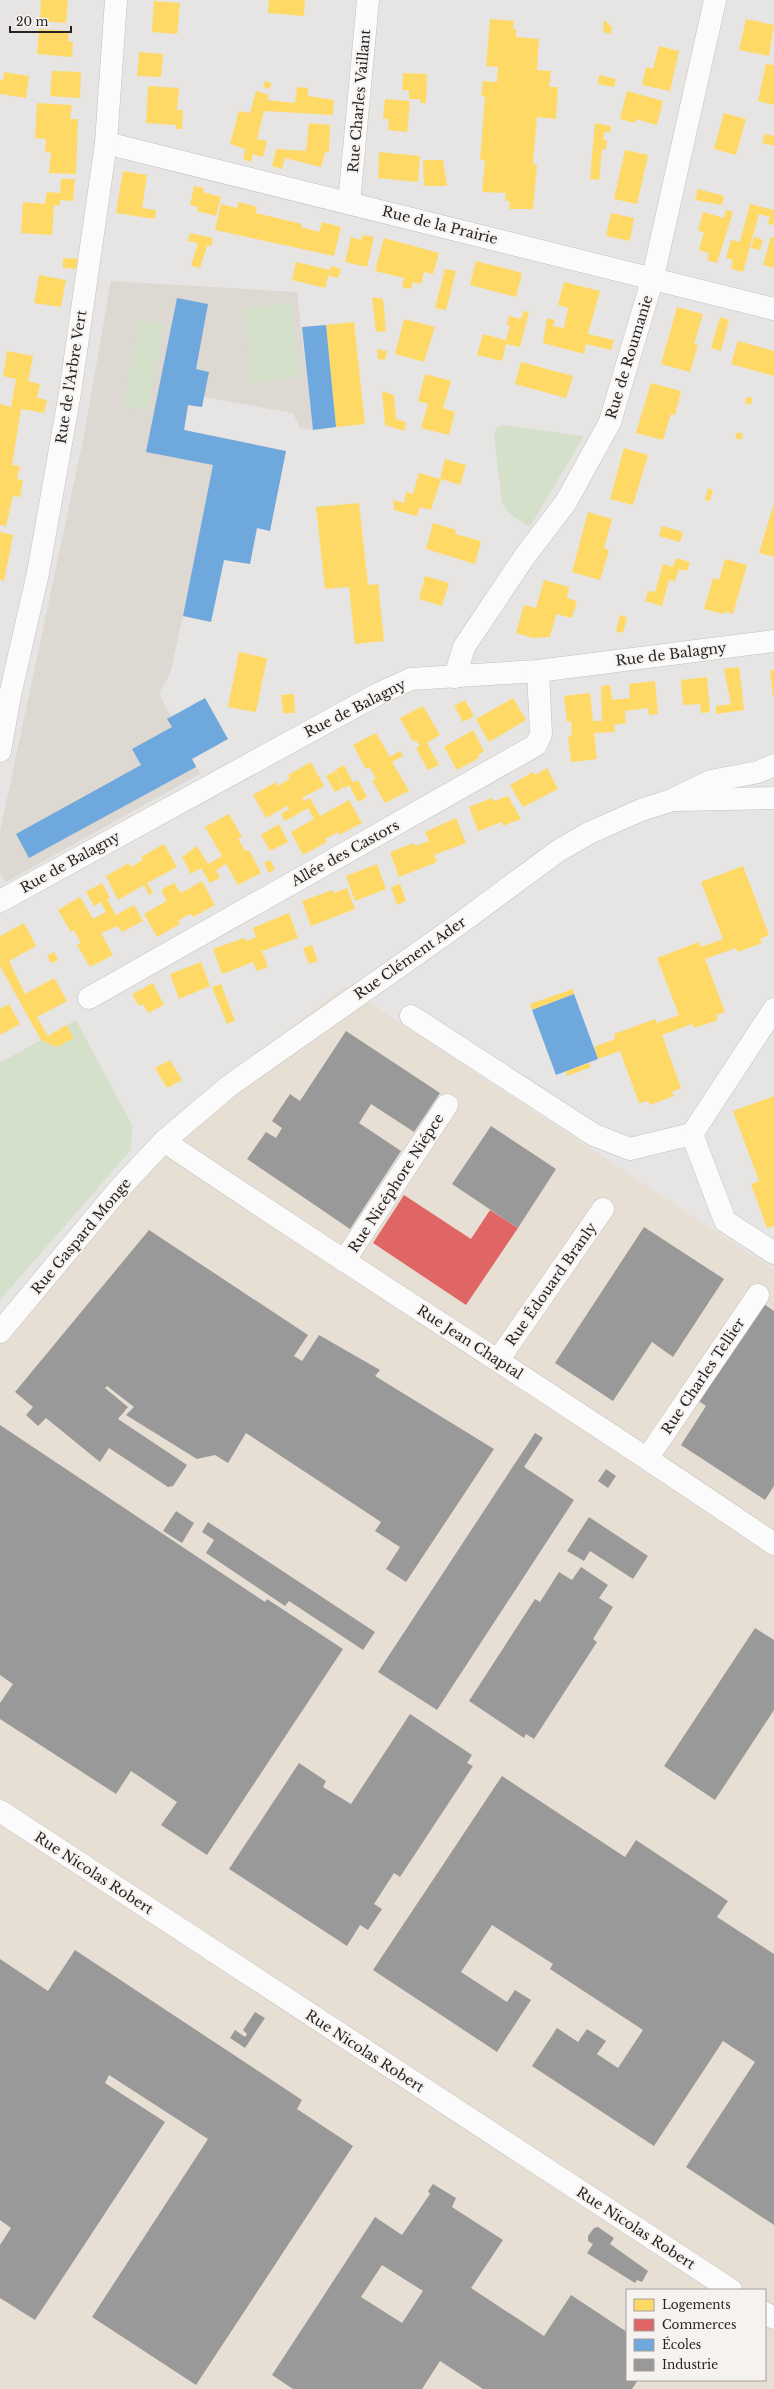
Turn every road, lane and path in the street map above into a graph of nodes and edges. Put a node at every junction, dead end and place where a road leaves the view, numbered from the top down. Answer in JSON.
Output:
{"nodes":[{"id":1,"x":116,"y":0,"type":"edge"},
{"id":2,"x":368,"y":0,"type":"edge"},
{"id":3,"x":716,"y":0,"type":"edge"},
{"id":4,"x":106,"y":143,"type":"junction"},
{"id":5,"x":349,"y":203,"type":"junction"},
{"id":6,"x":653,"y":278,"type":"junction"},
{"id":7,"x":774,"y":309,"type":"edge"},
{"id":8,"x":774,"y":642,"type":"edge"},
{"id":9,"x":538,"y":671,"type":"junction"},
{"id":10,"x":454,"y":677,"type":"junction"},
{"id":11,"x":0,"y":751,"type":"edge"},
{"id":12,"x":774,"y":765,"type":"edge"},
{"id":13,"x":774,"y":773,"type":"edge"},
{"id":14,"x":774,"y":792,"type":"edge"},
{"id":15,"x":774,"y":798,"type":"edge"},
{"id":16,"x":672,"y":800,"type":"junction"},
{"id":17,"x":0,"y":901,"type":"edge"},
{"id":18,"x":89,"y":998,"type":"dead end"},
{"id":19,"x":774,"y":1009,"type":"edge"},
{"id":20,"x":411,"y":1016,"type":"dead end"},
{"id":21,"x":447,"y":1105,"type":"dead end"},
{"id":22,"x":692,"y":1134,"type":"junction"},
{"id":23,"x":164,"y":1142,"type":"junction"},
{"id":24,"x":603,"y":1209,"type":"dead end"},
{"id":25,"x":774,"y":1253,"type":"edge"},
{"id":26,"x":344,"y":1261,"type":"junction"},
{"id":27,"x":758,"y":1295,"type":"dead end"},
{"id":28,"x":0,"y":1332,"type":"edge"},
{"id":29,"x":498,"y":1360,"type":"junction"},
{"id":30,"x":648,"y":1458,"type":"junction"},
{"id":31,"x":774,"y":1544,"type":"edge"},
{"id":32,"x":0,"y":1811,"type":"edge"},
{"id":33,"x":728,"y":2289,"type":"edge"}],
"edges":[{"from":1,"to":4,"type":"street","name":"Rue de l'Arbre Vert"},
{"from":2,"to":5,"type":"street","name":"Rue Charles Vaillant"},
{"from":3,"to":6,"type":"street","name":"Rue de Roumanie"},
{"from":4,"to":5,"type":"street","name":"Rue de la Prairie"},
{"from":4,"to":11,"type":"street","name":"Rue de l'Arbre Vert"},
{"from":5,"to":6,"type":"street","name":"Rue de la Prairie"},
{"from":6,"to":7,"type":"street","name":"Rue de la Prairie"},
{"from":6,"to":10,"type":"street","name":"Rue de Roumanie"},
{"from":8,"to":9,"type":"street","name":"Rue de Balagny"},
{"from":9,"to":10,"type":"street","name":"Rue de Balagny"},
{"from":9,"to":18,"type":"street","name":"Allée des Castors"},
{"from":10,"to":17,"type":"street","name":"Rue de Balagny"},
{"from":12,"to":16,"type":"street","name":"Rue Clément Ader"},
{"from":13,"to":14,"type":"street"},
{"from":15,"to":16,"type":"street","name":"Rue Clément Ader"},
{"from":16,"to":23,"type":"street","name":"Rue Clément Ader"},
{"from":19,"to":22,"type":"street"},
{"from":20,"to":22,"type":"street"},
{"from":21,"to":26,"type":"street","name":"Rue Nicéphore Niépce"},
{"from":22,"to":25,"type":"street"},
{"from":23,"to":26,"type":"street","name":"Rue Jean Chaptal"},
{"from":23,"to":28,"type":"street","name":"Rue Gaspard Monge"},
{"from":24,"to":29,"type":"street","name":"Rue Édouard Branly"},
{"from":26,"to":29,"type":"street","name":"Rue Jean Chaptal"},
{"from":27,"to":30,"type":"street","name":"Rue Charles Tellier"},
{"from":29,"to":30,"type":"street","name":"Rue Jean Chaptal"},
{"from":30,"to":31,"type":"street","name":"Rue Jean Chaptal"},
{"from":32,"to":33,"type":"street","name":"Rue Nicolas Robert"}]}
